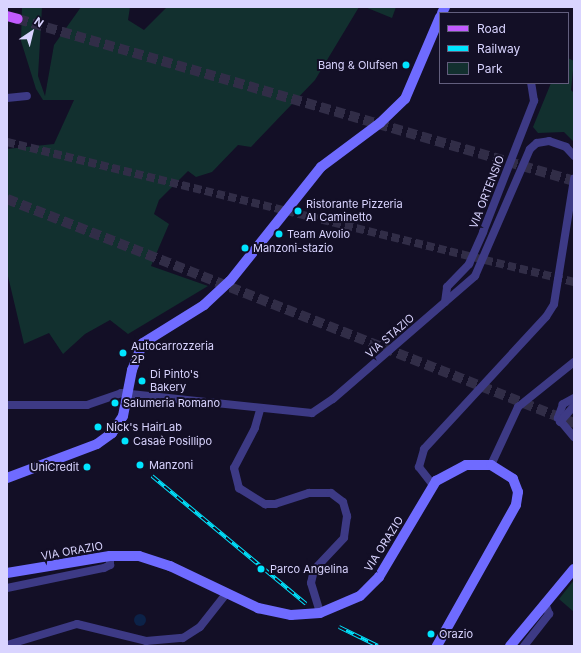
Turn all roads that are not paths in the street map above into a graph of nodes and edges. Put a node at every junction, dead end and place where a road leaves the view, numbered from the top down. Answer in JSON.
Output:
{"nodes":[{"id":1,"x":7,"y":16,"type":"edge"},
{"id":2,"x":18,"y":19,"type":"tunnel mouth"},
{"id":3,"x":439,"y":19,"type":"edge"},
{"id":4,"x":531,"y":84,"type":"edge"},
{"id":5,"x":27,"y":96,"type":"dead end"},
{"id":6,"x":7,"y":98,"type":"edge"},
{"id":7,"x":574,"y":156,"type":"edge"},
{"id":8,"x":574,"y":179,"type":"edge"},
{"id":9,"x":446,"y":302,"type":"junction"},
{"id":10,"x":574,"y":362,"type":"edge"},
{"id":11,"x":128,"y":395,"type":"junction"},
{"id":12,"x":574,"y":398,"type":"edge"},
{"id":13,"x":7,"y":405,"type":"edge"},
{"id":14,"x":574,"y":406,"type":"edge"},
{"id":15,"x":260,"y":410,"type":"junction"},
{"id":16,"x":560,"y":422,"type":"junction"},
{"id":17,"x":574,"y":437,"type":"edge"},
{"id":18,"x":491,"y":465,"type":"junction"},
{"id":19,"x":7,"y":478,"type":"edge"},
{"id":20,"x":432,"y":485,"type":"junction"},
{"id":21,"x":110,"y":556,"type":"junction"},
{"id":22,"x":574,"y":569,"type":"edge"},
{"id":23,"x":7,"y":573,"type":"edge"},
{"id":24,"x":7,"y":588,"type":"edge"},
{"id":25,"x":226,"y":594,"type":"junction"},
{"id":26,"x":545,"y":603,"type":"junction"},
{"id":27,"x":320,"y":613,"type":"junction"},
{"id":28,"x":7,"y":645,"type":"edge"},
{"id":29,"x":437,"y":646,"type":"edge"},
{"id":30,"x":510,"y":646,"type":"edge"},
{"id":31,"x":524,"y":646,"type":"edge"}],
"edges":[{"from":1,"to":2,"type":"main road"},
{"from":3,"to":11,"type":"street"},
{"from":4,"to":9,"type":"street","name":"VIA ORTENSIO"},
{"from":5,"to":6,"type":"street"},
{"from":7,"to":9,"type":"street","name":"VIA STAZIO"},
{"from":8,"to":20,"type":"street"},
{"from":9,"to":15,"type":"street","name":"VIA STAZIO"},
{"from":10,"to":18,"type":"street"},
{"from":11,"to":13,"type":"street","name":"VIA STAZIO"},
{"from":11,"to":15,"type":"street","name":"VIA STAZIO"},
{"from":11,"to":19,"type":"street"},
{"from":12,"to":16,"type":"street"},
{"from":14,"to":16,"type":"street"},
{"from":15,"to":27,"type":"street"},
{"from":16,"to":17,"type":"street"},
{"from":18,"to":20,"type":"street","name":"VIA ORAZIO"},
{"from":18,"to":29,"type":"street"},
{"from":20,"to":27,"type":"street","name":"VIA ORAZIO"},
{"from":21,"to":23,"type":"street","name":"VIA ORAZIO"},
{"from":21,"to":24,"type":"street"},
{"from":21,"to":25,"type":"street","name":"VIA ORAZIO"},
{"from":22,"to":26,"type":"street"},
{"from":25,"to":27,"type":"street","name":"VIA ORAZIO"},
{"from":25,"to":28,"type":"street"},
{"from":26,"to":30,"type":"street"},
{"from":26,"to":31,"type":"street"}]}
